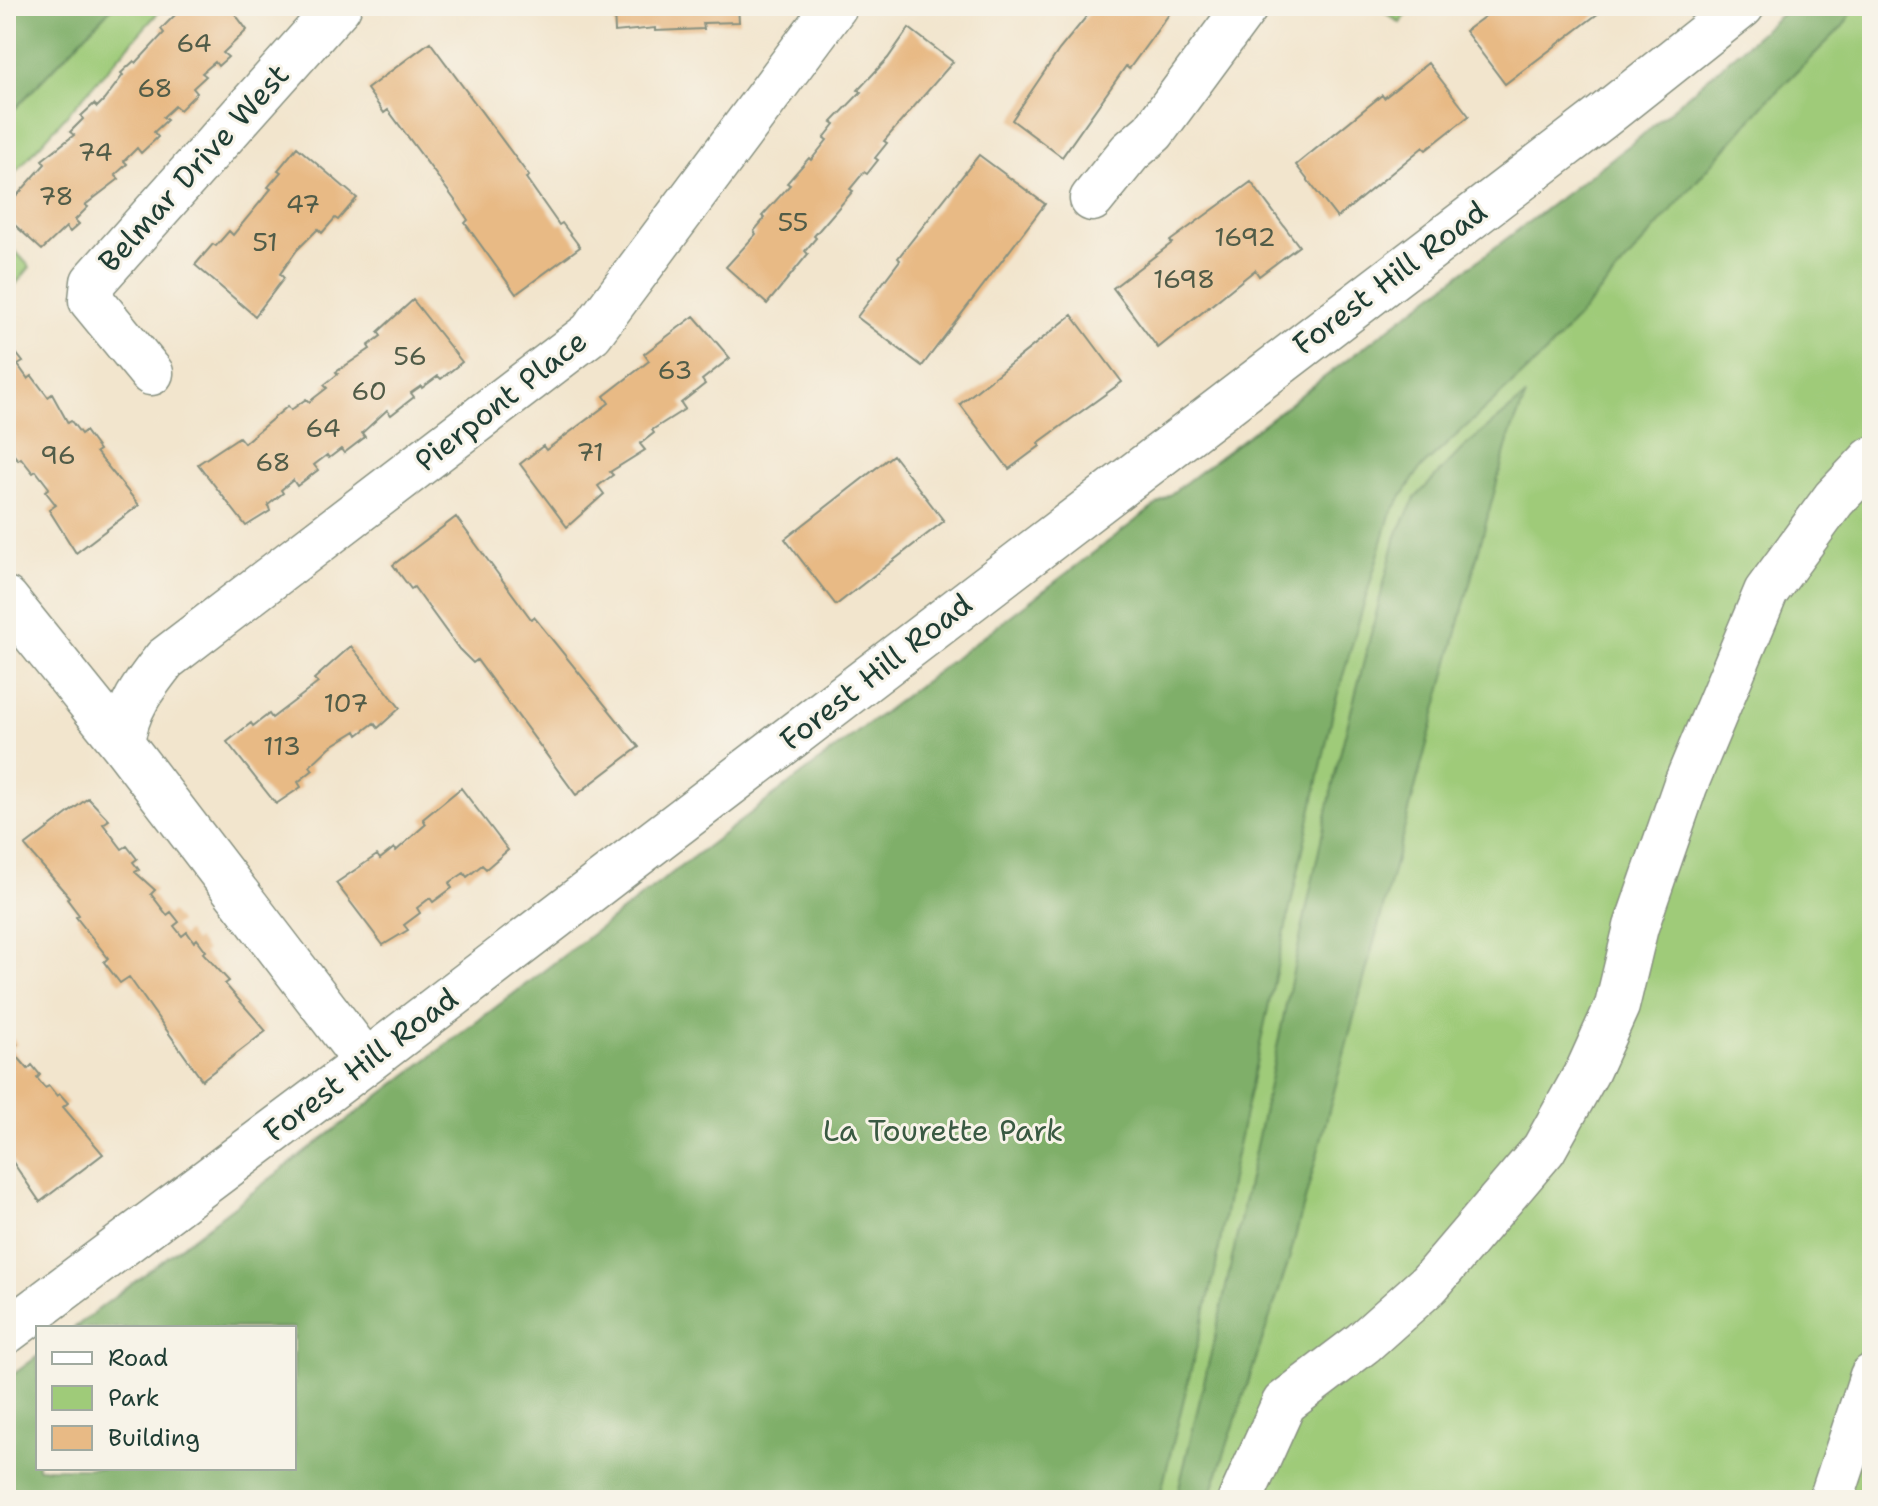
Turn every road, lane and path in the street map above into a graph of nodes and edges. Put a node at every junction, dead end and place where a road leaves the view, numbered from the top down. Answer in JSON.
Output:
{"nodes":[{"id":1,"x":339,"y":6,"type":"edge"},
{"id":2,"x":835,"y":6,"type":"edge"},
{"id":3,"x":1246,"y":6,"type":"edge"},
{"id":4,"x":1742,"y":6,"type":"edge"},
{"id":5,"x":1092,"y":199,"type":"dead end"},
{"id":6,"x":151,"y":373,"type":"dead end"},
{"id":7,"x":1872,"y":459,"type":"edge"},
{"id":8,"x":6,"y":599,"type":"edge"},
{"id":9,"x":122,"y":743,"type":"junction"},
{"id":10,"x":366,"y":1062,"type":"junction"},
{"id":11,"x":6,"y":1332,"type":"edge"},
{"id":12,"x":1872,"y":1376,"type":"edge"},
{"id":13,"x":1240,"y":1500,"type":"edge"},
{"id":14,"x":1831,"y":1500,"type":"edge"}],
"edges":[{"from":1,"to":6,"type":"street","name":"Belmar Drive West"},
{"from":2,"to":9,"type":"street","name":"Pierpont Place"},
{"from":3,"to":5,"type":"street"},
{"from":4,"to":10,"type":"street","name":"Forest Hill Road"},
{"from":7,"to":13,"type":"street"},
{"from":8,"to":9,"type":"street"},
{"from":9,"to":10,"type":"street"},
{"from":10,"to":11,"type":"street","name":"Forest Hill Road"},
{"from":12,"to":14,"type":"street"}]}
